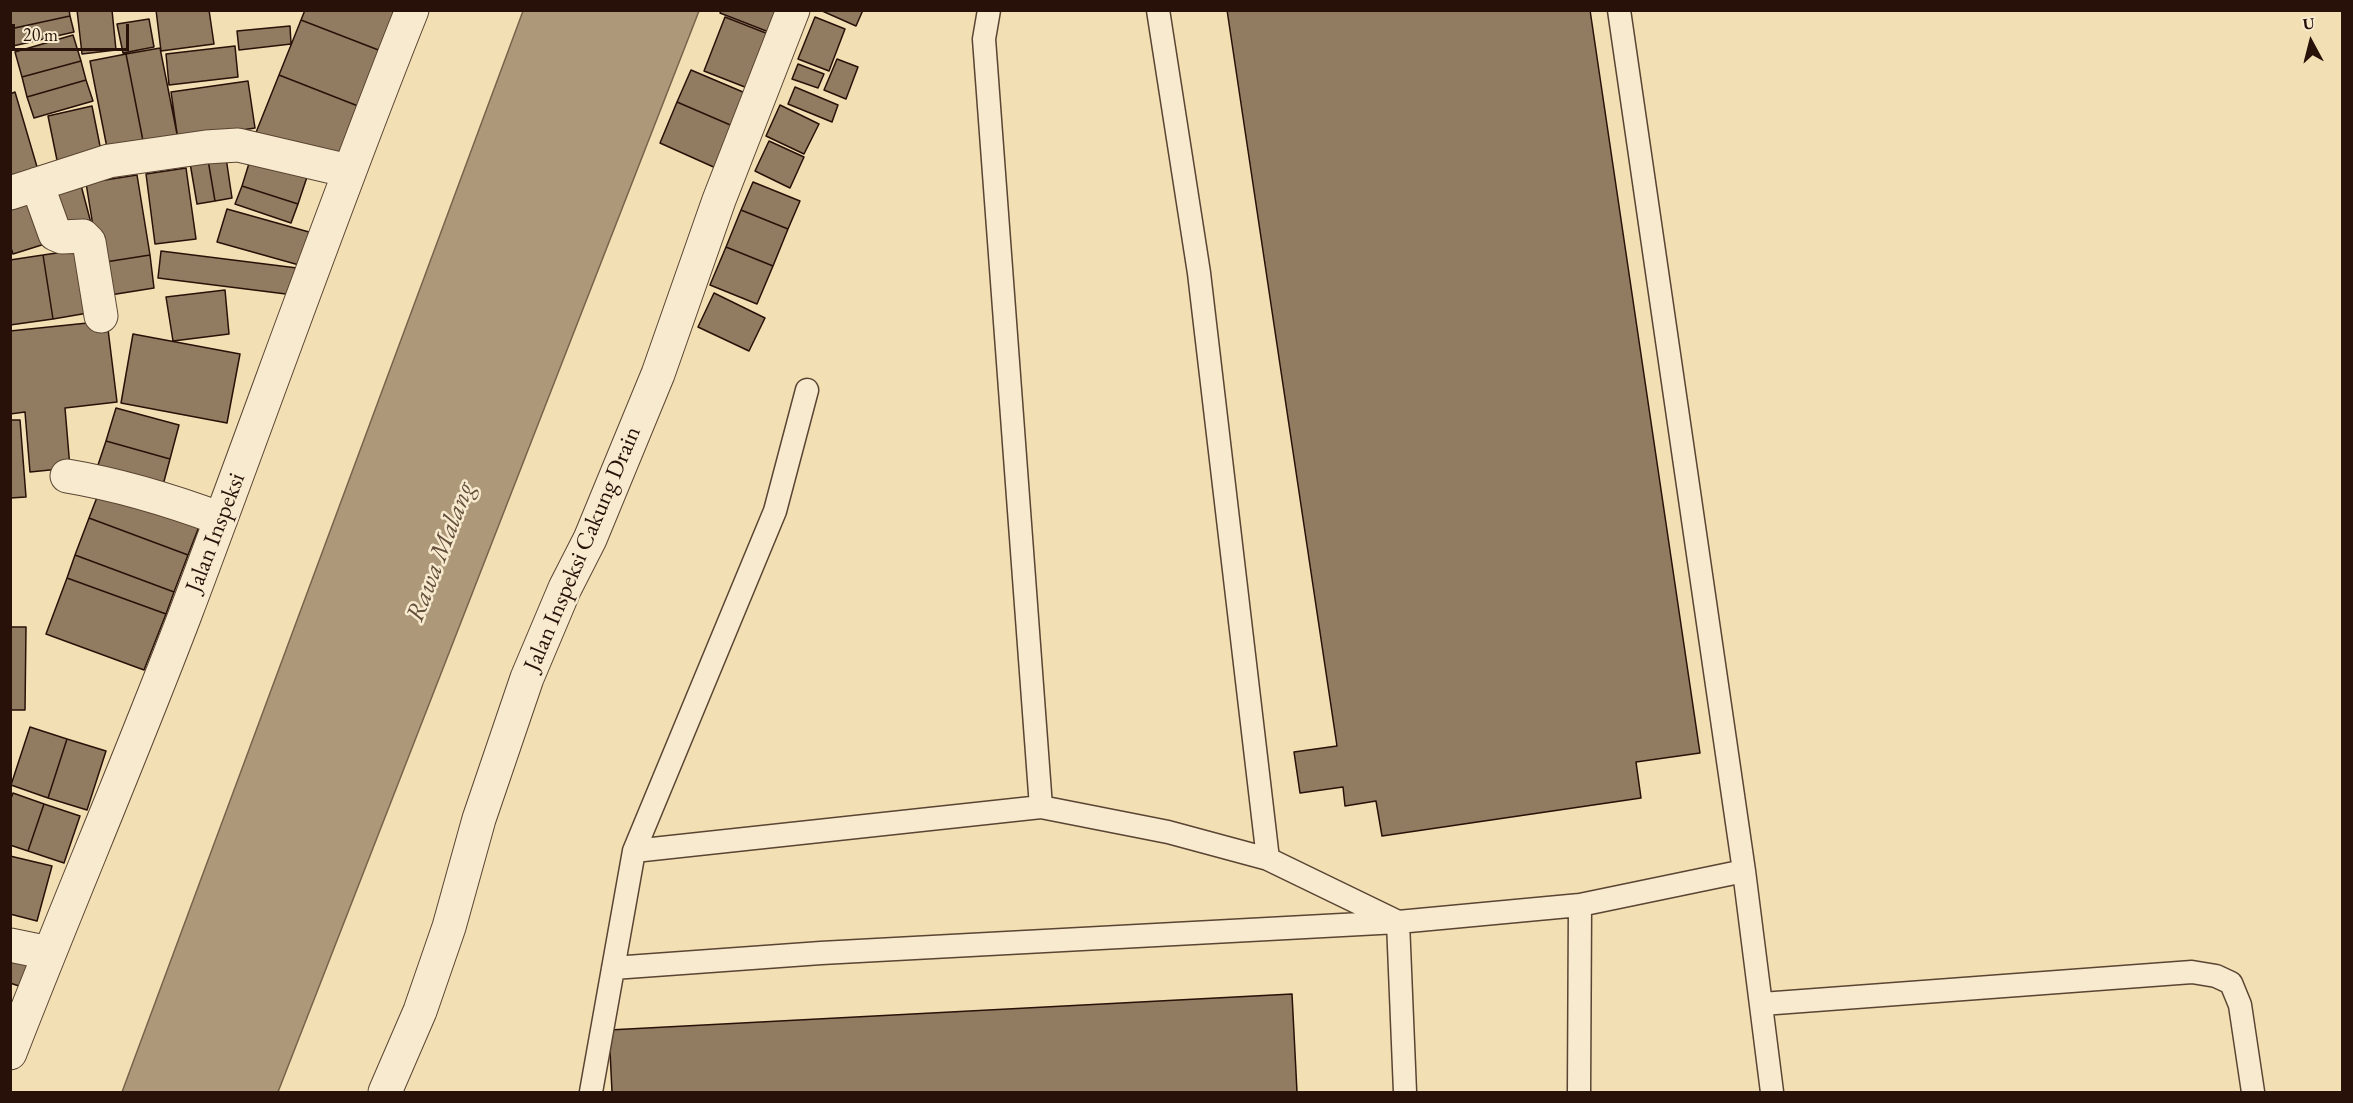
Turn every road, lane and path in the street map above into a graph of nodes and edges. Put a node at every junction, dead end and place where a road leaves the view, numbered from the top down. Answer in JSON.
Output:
{"nodes":[{"id":1,"x":412,"y":10,"type":"edge"},
{"id":2,"x":793,"y":10,"type":"edge"},
{"id":3,"x":989,"y":10,"type":"edge"},
{"id":4,"x":1158,"y":10,"type":"edge"},
{"id":5,"x":1619,"y":10,"type":"edge"},
{"id":6,"x":349,"y":171,"type":"junction"},
{"id":7,"x":24,"y":188,"type":"edge"},
{"id":8,"x":101,"y":316,"type":"dead end"},
{"id":9,"x":807,"y":390,"type":"dead end"},
{"id":10,"x":67,"y":477,"type":"dead end"},
{"id":11,"x":221,"y":519,"type":"junction"},
{"id":12,"x":1041,"y":807,"type":"junction"},
{"id":13,"x":634,"y":850,"type":"junction"},
{"id":14,"x":1268,"y":859,"type":"junction"},
{"id":15,"x":1744,"y":871,"type":"junction"},
{"id":16,"x":1580,"y":905,"type":"junction"},
{"id":17,"x":1398,"y":922,"type":"junction"},
{"id":18,"x":10,"y":945,"type":"edge"},
{"id":19,"x":49,"y":954,"type":"junction"},
{"id":20,"x":613,"y":968,"type":"junction"},
{"id":21,"x":1762,"y":1004,"type":"junction"},
{"id":22,"x":10,"y":1053,"type":"edge"},
{"id":23,"x":385,"y":1092,"type":"edge"},
{"id":24,"x":591,"y":1092,"type":"edge"},
{"id":25,"x":1405,"y":1092,"type":"edge"},
{"id":26,"x":1579,"y":1092,"type":"edge"},
{"id":27,"x":1772,"y":1092,"type":"edge"},
{"id":28,"x":2253,"y":1092,"type":"edge"}],
"edges":[{"from":1,"to":6,"type":"street","name":"Jalan Inspeksi"},
{"from":2,"to":23,"type":"street","name":"Jalan Inspeksi Cakung Drain"},
{"from":3,"to":12,"type":"lane"},
{"from":4,"to":14,"type":"lane"},
{"from":5,"to":15,"type":"lane"},
{"from":6,"to":7,"type":"street"},
{"from":6,"to":11,"type":"street","name":"Jalan Inspeksi"},
{"from":7,"to":8,"type":"street"},
{"from":9,"to":13,"type":"lane"},
{"from":10,"to":11,"type":"street"},
{"from":11,"to":19,"type":"street","name":"Jalan Inspeksi"},
{"from":12,"to":13,"type":"lane"},
{"from":12,"to":14,"type":"lane"},
{"from":13,"to":20,"type":"lane"},
{"from":14,"to":17,"type":"lane"},
{"from":15,"to":16,"type":"lane"},
{"from":15,"to":21,"type":"lane"},
{"from":16,"to":17,"type":"lane"},
{"from":16,"to":26,"type":"lane"},
{"from":17,"to":20,"type":"lane"},
{"from":17,"to":25,"type":"lane"},
{"from":18,"to":19,"type":"street"},
{"from":19,"to":22,"type":"street","name":"Jalan Inspeksi"},
{"from":20,"to":24,"type":"lane"},
{"from":21,"to":27,"type":"lane"},
{"from":21,"to":28,"type":"lane"}]}
